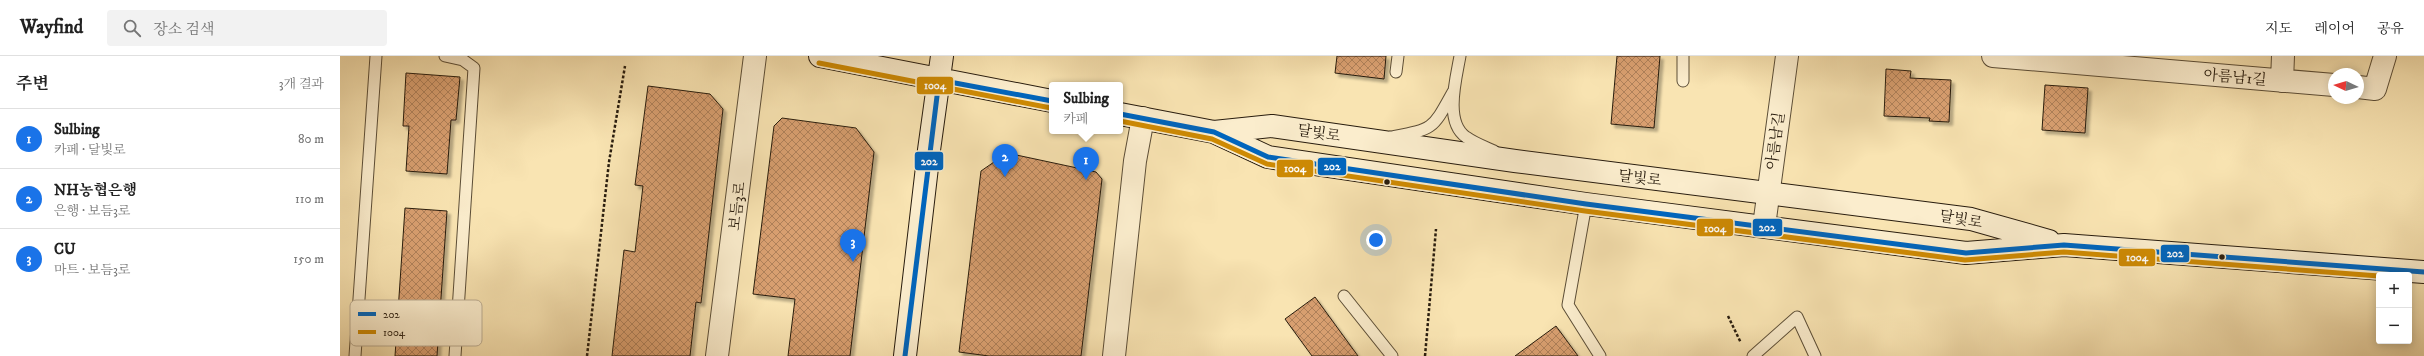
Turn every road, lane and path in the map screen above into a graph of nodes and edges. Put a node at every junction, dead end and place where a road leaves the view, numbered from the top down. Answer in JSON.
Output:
{"nodes":[{"id":1,"x":376,"y":56,"type":"edge"},
{"id":2,"x":445,"y":56,"type":"edge"},
{"id":3,"x":755,"y":56,"type":"edge"},
{"id":4,"x":820,"y":56,"type":"edge"},
{"id":5,"x":942,"y":56,"type":"edge"},
{"id":6,"x":1398,"y":56,"type":"edge"},
{"id":7,"x":1460,"y":56,"type":"edge"},
{"id":8,"x":1683,"y":56,"type":"edge"},
{"id":9,"x":1787,"y":56,"type":"edge"},
{"id":10,"x":1993,"y":56,"type":"edge"},
{"id":11,"x":2283,"y":56,"type":"edge"},
{"id":12,"x":2385,"y":56,"type":"edge"},
{"id":13,"x":2116,"y":62,"type":"edge"},
{"id":14,"x":625,"y":66,"type":"dead end"},
{"id":15,"x":1396,"y":72,"type":"dead end"},
{"id":16,"x":939,"y":80,"type":"junction"},
{"id":17,"x":2282,"y":80,"type":"junction"},
{"id":18,"x":1683,"y":81,"type":"dead end"},
{"id":19,"x":2328,"y":84,"type":"edge"},
{"id":20,"x":2364,"y":88,"type":"edge"},
{"id":21,"x":1453,"y":92,"type":"junction"},
{"id":22,"x":1049,"y":100,"type":"edge"},
{"id":23,"x":1123,"y":115,"type":"edge"},
{"id":24,"x":1143,"y":118,"type":"junction"},
{"id":25,"x":1214,"y":132,"type":"junction"},
{"id":26,"x":1370,"y":141,"type":"junction"},
{"id":27,"x":1515,"y":161,"type":"junction"},
{"id":28,"x":1767,"y":194,"type":"junction"},
{"id":29,"x":1586,"y":204,"type":"junction"},
{"id":30,"x":1764,"y":226,"type":"junction"},
{"id":31,"x":1436,"y":229,"type":"dead end"},
{"id":32,"x":2064,"y":245,"type":"junction"},
{"id":33,"x":2424,"y":272,"type":"edge"},
{"id":34,"x":1344,"y":296,"type":"dead end"},
{"id":35,"x":359,"y":300,"type":"edge"},
{"id":36,"x":459,"y":300,"type":"edge"},
{"id":37,"x":1728,"y":316,"type":"dead end"},
{"id":38,"x":356,"y":346,"type":"edge"},
{"id":39,"x":456,"y":346,"type":"edge"},
{"id":40,"x":1749,"y":353,"type":"edge"},
{"id":41,"x":355,"y":356,"type":"edge"},
{"id":42,"x":455,"y":356,"type":"edge"},
{"id":43,"x":587,"y":356,"type":"edge"},
{"id":44,"x":717,"y":356,"type":"edge"},
{"id":45,"x":905,"y":356,"type":"edge"},
{"id":46,"x":1114,"y":356,"type":"edge"},
{"id":47,"x":1392,"y":356,"type":"edge"},
{"id":48,"x":1425,"y":356,"type":"edge"},
{"id":49,"x":1600,"y":356,"type":"edge"},
{"id":50,"x":1815,"y":356,"type":"edge"}],
"edges":[{"from":1,"to":35,"type":"lane"},
{"from":2,"to":36,"type":"lane"},
{"from":3,"to":44,"type":"street","name":"보듬3로"},
{"from":4,"to":16,"type":"street"},
{"from":5,"to":16,"type":"street"},
{"from":6,"to":15,"type":"lane"},
{"from":7,"to":21,"type":"lane"},
{"from":8,"to":18,"type":"lane"},
{"from":9,"to":28,"type":"street","name":"아름남길"},
{"from":10,"to":13,"type":"street","name":"아름남1길"},
{"from":11,"to":17,"type":"street"},
{"from":12,"to":20,"type":"street"},
{"from":13,"to":17,"type":"street","name":"아름남1길"},
{"from":14,"to":43,"type":"path"},
{"from":16,"to":22,"type":"street"},
{"from":16,"to":45,"type":"street"},
{"from":17,"to":19,"type":"street","name":"아름남1길"},
{"from":21,"to":26,"type":"lane"},
{"from":21,"to":27,"type":"lane"},
{"from":23,"to":24,"type":"street","name":"달빛로"},
{"from":24,"to":25,"type":"street","name":"달빛로"},
{"from":24,"to":46,"type":"street"},
{"from":25,"to":26,"type":"street","name":"달빛로"},
{"from":25,"to":29,"type":"street","name":"달빛로"},
{"from":26,"to":27,"type":"street","name":"달빛로"},
{"from":27,"to":28,"type":"street","name":"달빛로"},
{"from":28,"to":30,"type":"street","name":"아름남길"},
{"from":28,"to":32,"type":"street","name":"달빛로"},
{"from":29,"to":30,"type":"street","name":"달빛로"},
{"from":29,"to":49,"type":"lane"},
{"from":30,"to":32,"type":"street","name":"달빛로"},
{"from":31,"to":48,"type":"path"},
{"from":32,"to":33,"type":"street","name":"달빛로"},
{"from":34,"to":47,"type":"lane"},
{"from":37,"to":40,"type":"path"},
{"from":38,"to":41,"type":"lane"},
{"from":39,"to":42,"type":"lane"},
{"from":40,"to":50,"type":"lane"}]}
